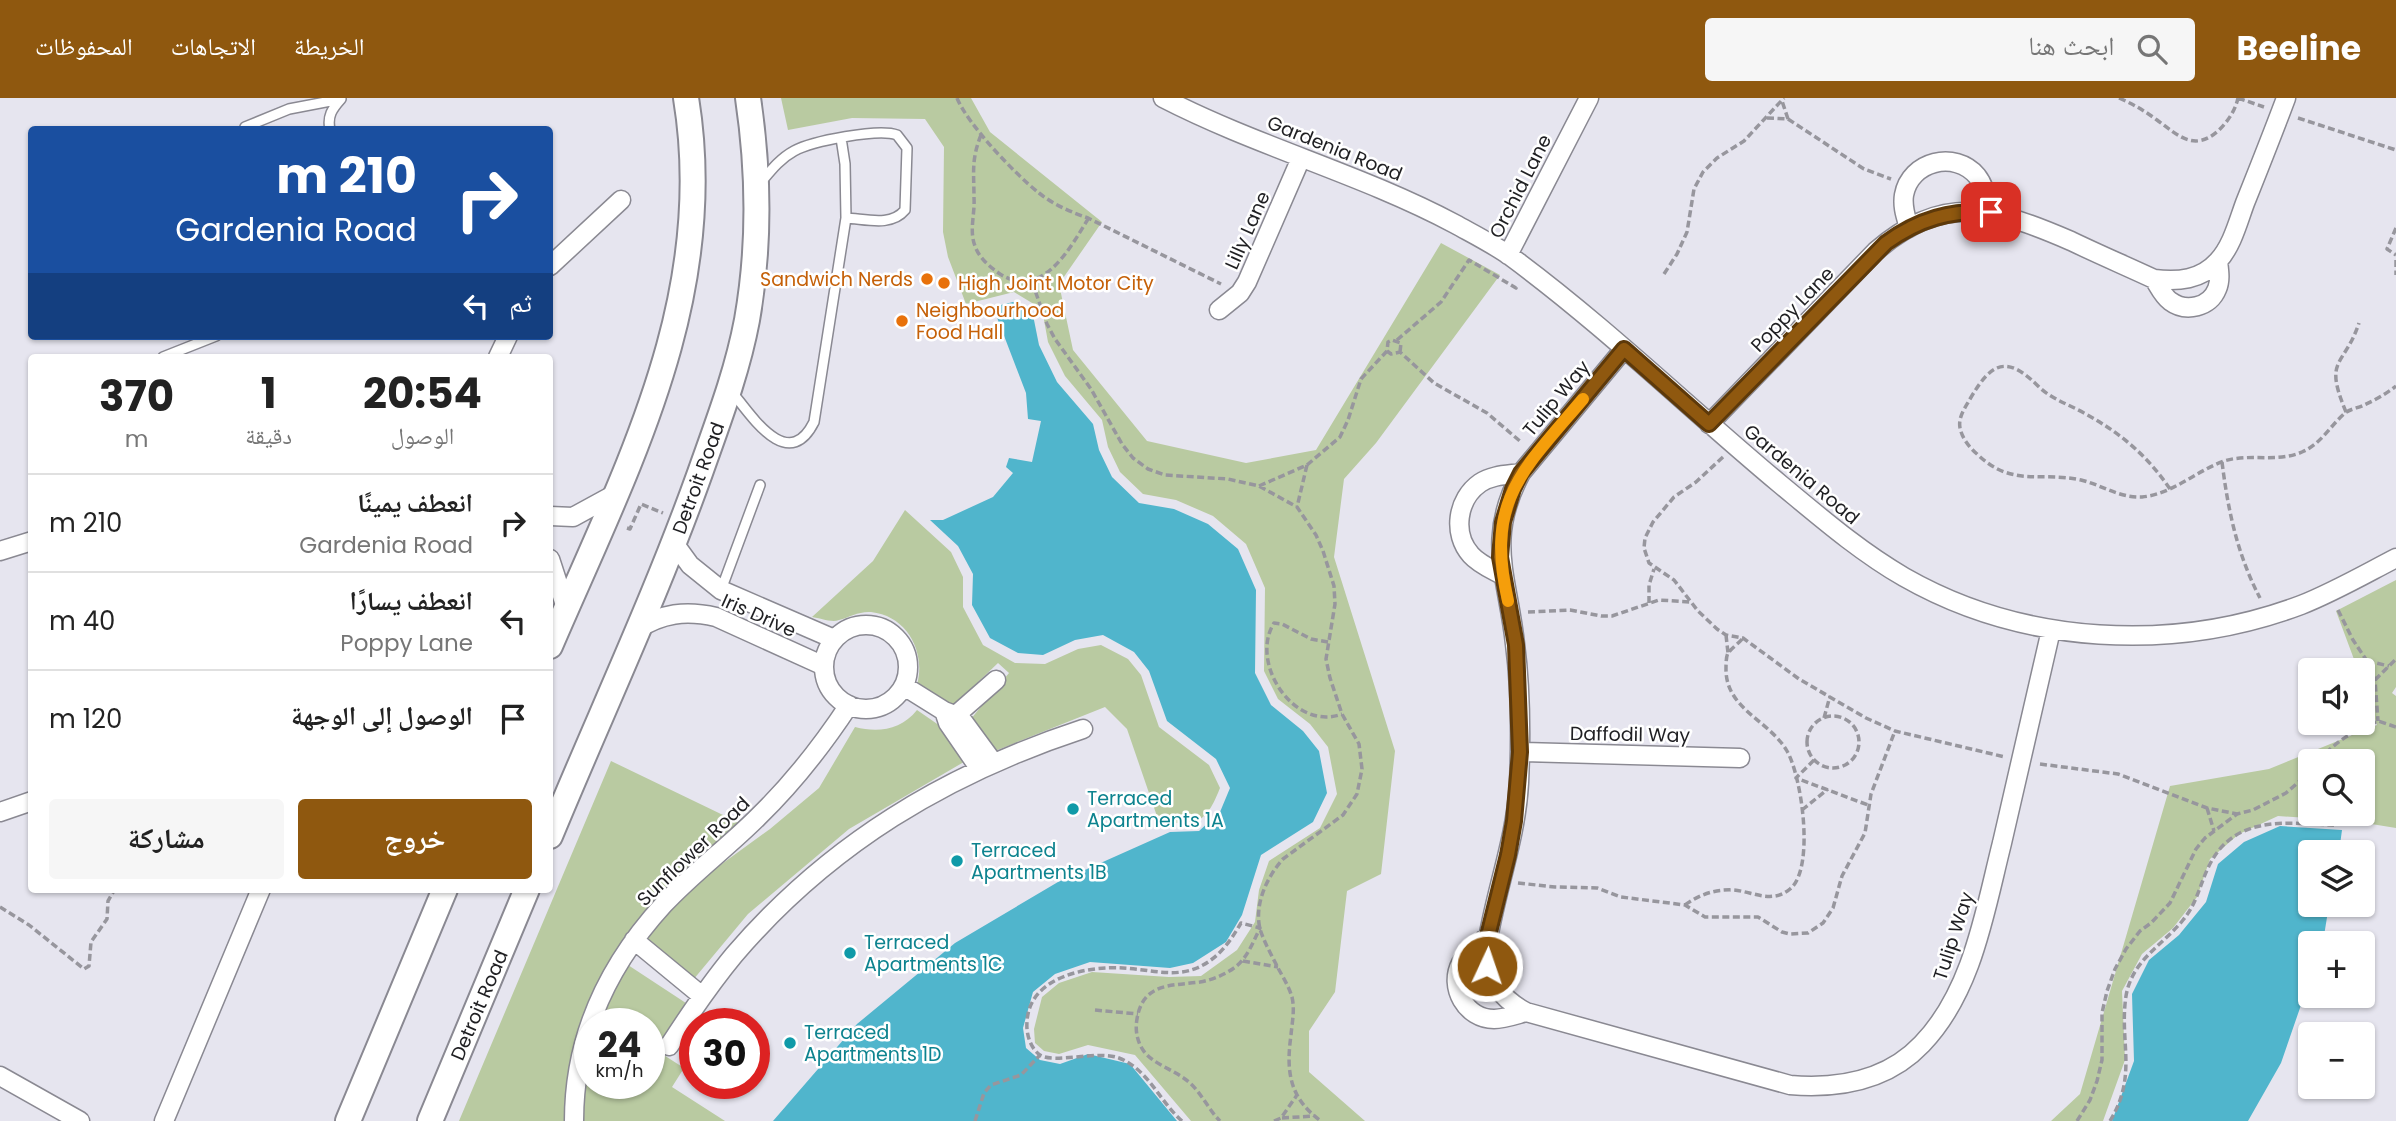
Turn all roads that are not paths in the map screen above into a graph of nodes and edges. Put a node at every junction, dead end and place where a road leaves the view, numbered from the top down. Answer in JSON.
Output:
{"nodes":[{"id":1,"x":686,"y":98,"type":"edge"},
{"id":2,"x":748,"y":98,"type":"edge"},
{"id":3,"x":1163,"y":98,"type":"edge"},
{"id":4,"x":1589,"y":98,"type":"edge"},
{"id":5,"x":341,"y":99,"type":"edge"},
{"id":6,"x":2284,"y":105,"type":"edge"},
{"id":7,"x":254,"y":126,"type":"edge"},
{"id":8,"x":329,"y":126,"type":"edge"},
{"id":9,"x":841,"y":138,"type":"junction"},
{"id":10,"x":1301,"y":158,"type":"junction"},
{"id":11,"x":757,"y":188,"type":"junction"},
{"id":12,"x":621,"y":200,"type":"dead end"},
{"id":13,"x":1991,"y":212,"type":"junction"},
{"id":14,"x":846,"y":218,"type":"junction"},
{"id":15,"x":1909,"y":228,"type":"junction"},
{"id":16,"x":1508,"y":255,"type":"junction"},
{"id":17,"x":2218,"y":261,"type":"junction"},
{"id":18,"x":553,"y":263,"type":"edge"},
{"id":19,"x":2154,"y":279,"type":"junction"},
{"id":20,"x":1219,"y":310,"type":"dead end"},
{"id":21,"x":206,"y":340,"type":"edge"},
{"id":22,"x":1624,"y":349,"type":"junction"},
{"id":23,"x":171,"y":354,"type":"edge"},
{"id":24,"x":730,"y":389,"type":"junction"},
{"id":25,"x":1709,"y":424,"type":"junction"},
{"id":26,"x":1521,"y":473,"type":"junction"},
{"id":27,"x":760,"y":485,"type":"dead end"},
{"id":28,"x":617,"y":493,"type":"junction"},
{"id":29,"x":553,"y":516,"type":"edge"},
{"id":30,"x":676,"y":539,"type":"junction"},
{"id":31,"x":28,"y":542,"type":"edge"},
{"id":32,"x":0,"y":551,"type":"edge"},
{"id":33,"x":2396,"y":558,"type":"edge"},
{"id":34,"x":553,"y":568,"type":"edge"},
{"id":35,"x":1502,"y":575,"type":"junction"},
{"id":36,"x":721,"y":590,"type":"junction"},
{"id":37,"x":566,"y":608,"type":"junction"},
{"id":38,"x":636,"y":629,"type":"junction"},
{"id":39,"x":2050,"y":630,"type":"junction"},
{"id":40,"x":553,"y":639,"type":"edge"},
{"id":41,"x":834,"y":639,"type":"junction"},
{"id":42,"x":824,"y":666,"type":"junction"},
{"id":43,"x":996,"y":680,"type":"dead end"},
{"id":44,"x":904,"y":686,"type":"junction"},
{"id":45,"x":849,"y":705,"type":"junction"},
{"id":46,"x":950,"y":713,"type":"junction"},
{"id":47,"x":1083,"y":729,"type":"dead end"},
{"id":48,"x":1520,"y":752,"type":"junction"},
{"id":49,"x":1740,"y":758,"type":"dead end"},
{"id":50,"x":986,"y":765,"type":"junction"},
{"id":51,"x":28,"y":802,"type":"edge"},
{"id":52,"x":0,"y":812,"type":"edge"},
{"id":53,"x":553,"y":829,"type":"edge"},
{"id":54,"x":259,"y":893,"type":"edge"},
{"id":55,"x":443,"y":893,"type":"edge"},
{"id":56,"x":525,"y":893,"type":"edge"},
{"id":57,"x":1488,"y":936,"type":"junction"},
{"id":58,"x":634,"y":940,"type":"junction"},
{"id":59,"x":702,"y":996,"type":"junction"},
{"id":60,"x":1526,"y":1012,"type":"junction"},
{"id":61,"x":669,"y":1046,"type":"dead end"},
{"id":62,"x":0,"y":1076,"type":"edge"},
{"id":63,"x":80,"y":1121,"type":"edge"},
{"id":64,"x":164,"y":1121,"type":"edge"},
{"id":65,"x":348,"y":1121,"type":"edge"},
{"id":66,"x":430,"y":1121,"type":"edge"},
{"id":67,"x":574,"y":1121,"type":"edge"}],
"edges":[{"from":1,"to":28,"type":"street"},
{"from":2,"to":11,"type":"street","name":"Detroit Road"},
{"from":3,"to":10,"type":"street","name":"Gardenia Road"},
{"from":4,"to":16,"type":"street","name":"Orchid Lane"},
{"from":5,"to":7,"type":"lane"},
{"from":5,"to":8,"type":"lane"},
{"from":6,"to":17,"type":"street","name":"Poppy Lane"},
{"from":9,"to":11,"type":"lane"},
{"from":9,"to":14,"type":"lane"},
{"from":9,"to":14,"type":"lane"},
{"from":10,"to":16,"type":"street","name":"Gardenia Road"},
{"from":10,"to":20,"type":"street","name":"Lilly Lane"},
{"from":11,"to":24,"type":"street","name":"Detroit Road"},
{"from":12,"to":18,"type":"street"},
{"from":13,"to":15,"type":"street","name":"Poppy Lane"},
{"from":13,"to":15,"type":"street"},
{"from":13,"to":19,"type":"street","name":"Poppy Lane"},
{"from":14,"to":24,"type":"lane"},
{"from":15,"to":25,"type":"street","name":"Poppy Lane"},
{"from":16,"to":22,"type":"street","name":"Gardenia Road"},
{"from":17,"to":19,"type":"street","name":"Poppy Lane"},
{"from":17,"to":19,"type":"street","name":"Poppy Lane"},
{"from":21,"to":23,"type":"lane"},
{"from":22,"to":25,"type":"street","name":"Gardenia Road"},
{"from":22,"to":26,"type":"street","name":"Tulip Way"},
{"from":24,"to":30,"type":"street","name":"Detroit Road"},
{"from":25,"to":39,"type":"street","name":"Gardenia Road"},
{"from":26,"to":35,"type":"street","name":"Tulip Way"},
{"from":26,"to":35,"type":"street"},
{"from":27,"to":36,"type":"lane"},
{"from":28,"to":29,"type":"street"},
{"from":28,"to":37,"type":"street"},
{"from":30,"to":36,"type":"street","name":"Iris Drive"},
{"from":30,"to":38,"type":"street","name":"Detroit Road"},
{"from":31,"to":32,"type":"street"},
{"from":33,"to":39,"type":"street","name":"Gardenia Road"},
{"from":34,"to":37,"type":"street"},
{"from":35,"to":48,"type":"street","name":"Tulip Way"},
{"from":36,"to":41,"type":"street","name":"Iris Drive"},
{"from":37,"to":40,"type":"street"},
{"from":38,"to":42,"type":"street","name":"Iris Drive"},
{"from":38,"to":53,"type":"street","name":"Detroit Road"},
{"from":39,"to":60,"type":"street","name":"Tulip Way"},
{"from":41,"to":42,"type":"street"},
{"from":41,"to":44,"type":"street"},
{"from":42,"to":45,"type":"street"},
{"from":43,"to":46,"type":"street"},
{"from":44,"to":45,"type":"street"},
{"from":44,"to":46,"type":"street"},
{"from":45,"to":58,"type":"street","name":"Sunflower Road"},
{"from":46,"to":50,"type":"street"},
{"from":47,"to":50,"type":"street"},
{"from":48,"to":49,"type":"street","name":"Daffodil Way"},
{"from":48,"to":57,"type":"street","name":"Tulip Way"},
{"from":50,"to":59,"type":"street"},
{"from":51,"to":52,"type":"street"},
{"from":54,"to":64,"type":"street"},
{"from":55,"to":65,"type":"street"},
{"from":56,"to":66,"type":"street","name":"Detroit Road"},
{"from":57,"to":60,"type":"street","name":"Tulip Way"},
{"from":57,"to":60,"type":"street","name":"Tulip Way"},
{"from":58,"to":59,"type":"street"},
{"from":58,"to":67,"type":"street","name":"Sunflower Road"},
{"from":59,"to":61,"type":"street"},
{"from":62,"to":63,"type":"street"}]}
